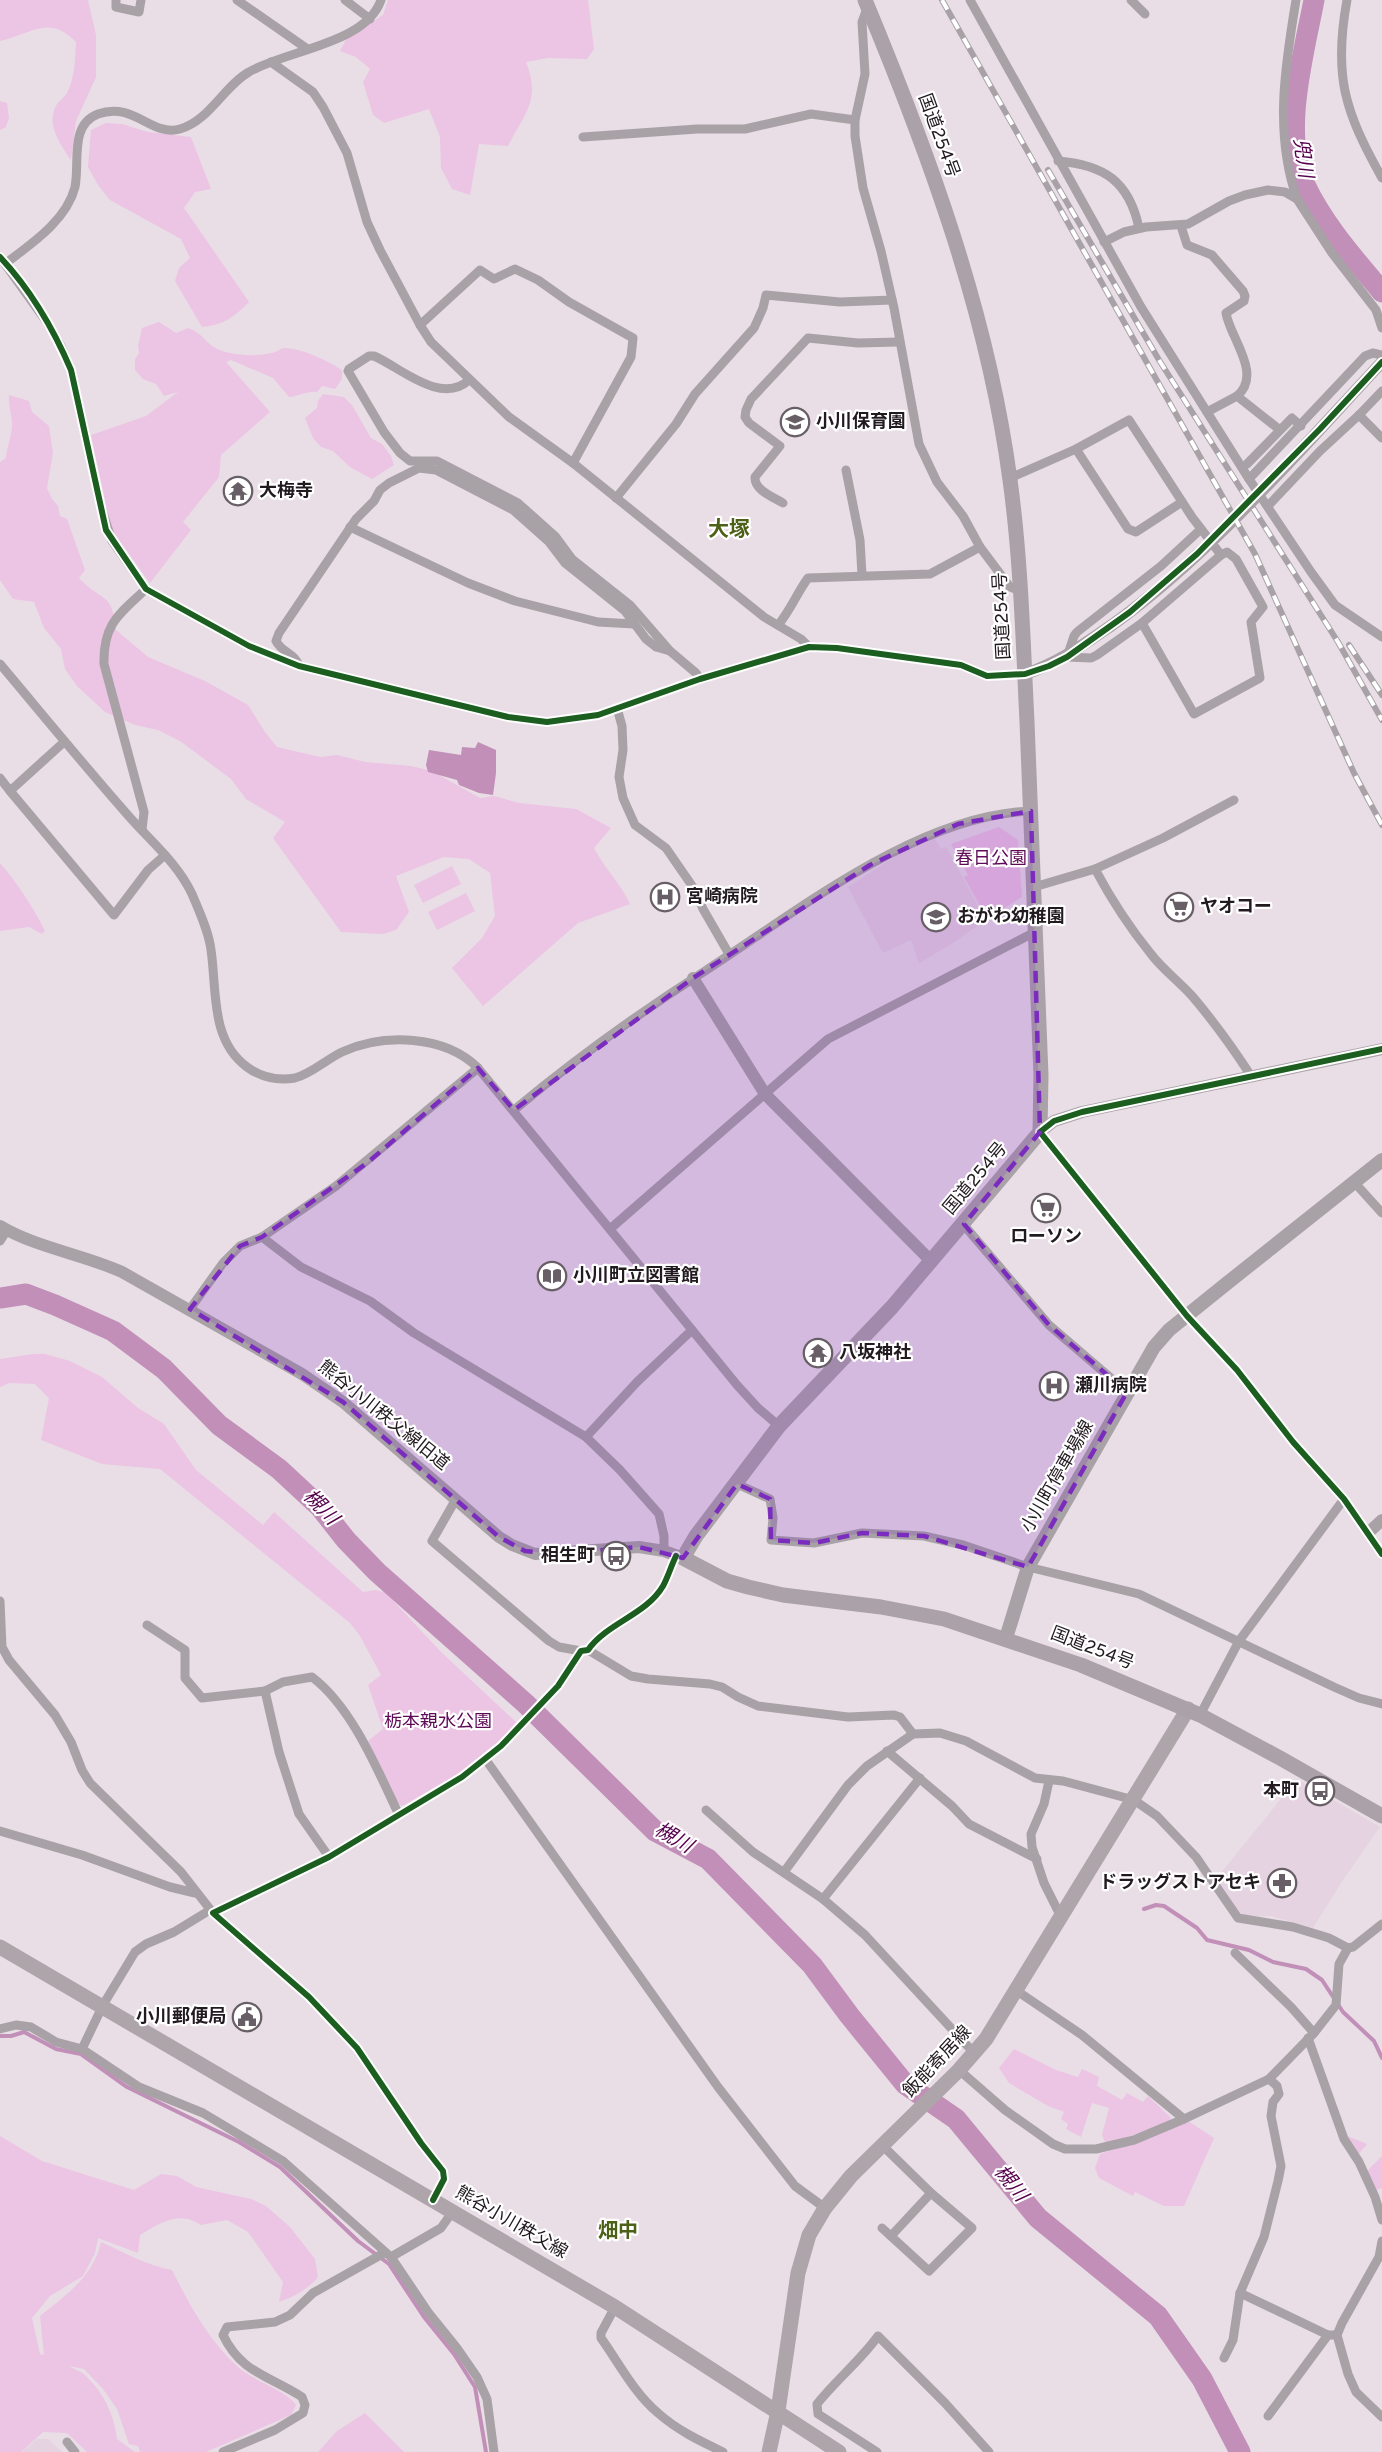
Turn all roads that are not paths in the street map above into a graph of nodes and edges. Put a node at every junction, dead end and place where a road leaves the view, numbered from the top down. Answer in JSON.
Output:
{"nodes":[{"id":1,"x":116,"y":0,"type":"edge"},
{"id":2,"x":141,"y":0,"type":"edge"},
{"id":3,"x":237,"y":0,"type":"edge"},
{"id":4,"x":345,"y":0,"type":"edge"},
{"id":5,"x":381,"y":0,"type":"edge"},
{"id":6,"x":970,"y":0,"type":"edge"},
{"id":7,"x":1131,"y":0,"type":"edge"},
{"id":8,"x":1296,"y":0,"type":"edge"},
{"id":9,"x":1347,"y":0,"type":"edge"},
{"id":10,"x":867,"y":3,"type":"edge"},
{"id":11,"x":1145,"y":14,"type":"dead end"},
{"id":12,"x":370,"y":19,"type":"junction"},
{"id":13,"x":306,"y":48,"type":"junction"},
{"id":14,"x":272,"y":62,"type":"junction"},
{"id":15,"x":855,"y":120,"type":"junction"},
{"id":16,"x":582,"y":137,"type":"dead end"},
{"id":17,"x":1058,"y":161,"type":"junction"},
{"id":18,"x":1382,"y":178,"type":"edge"},
{"id":19,"x":1298,"y":199,"type":"junction"},
{"id":20,"x":1181,"y":226,"type":"junction"},
{"id":21,"x":1139,"y":228,"type":"junction"},
{"id":22,"x":1104,"y":242,"type":"junction"},
{"id":23,"x":3,"y":260,"type":"edge"},
{"id":24,"x":892,"y":300,"type":"junction"},
{"id":25,"x":420,"y":325,"type":"junction"},
{"id":26,"x":1382,"y":328,"type":"edge"},
{"id":27,"x":899,"y":342,"type":"junction"},
{"id":28,"x":1382,"y":355,"type":"edge"},
{"id":29,"x":1382,"y":362,"type":"edge"},
{"id":30,"x":469,"y":381,"type":"junction"},
{"id":31,"x":1382,"y":391,"type":"edge"},
{"id":32,"x":1237,"y":396,"type":"junction"},
{"id":33,"x":1207,"y":412,"type":"junction"},
{"id":34,"x":1359,"y":415,"type":"junction"},
{"id":35,"x":1299,"y":428,"type":"junction"},
{"id":36,"x":1280,"y":430,"type":"junction"},
{"id":37,"x":1382,"y":438,"type":"edge"},
{"id":38,"x":1076,"y":449,"type":"junction"},
{"id":39,"x":1320,"y":451,"type":"junction"},
{"id":40,"x":573,"y":463,"type":"junction"},
{"id":41,"x":1247,"y":464,"type":"dead end"},
{"id":42,"x":846,"y":470,"type":"dead end"},
{"id":43,"x":1010,"y":478,"type":"junction"},
{"id":44,"x":1249,"y":479,"type":"junction"},
{"id":45,"x":616,"y":498,"type":"junction"},
{"id":46,"x":1182,"y":502,"type":"junction"},
{"id":47,"x":783,"y":503,"type":"dead end"},
{"id":48,"x":1268,"y":506,"type":"junction"},
{"id":49,"x":350,"y":527,"type":"junction"},
{"id":50,"x":1201,"y":529,"type":"junction"},
{"id":51,"x":980,"y":547,"type":"junction"},
{"id":52,"x":1221,"y":555,"type":"junction"},
{"id":53,"x":862,"y":576,"type":"junction"},
{"id":54,"x":146,"y":590,"type":"junction"},
{"id":55,"x":1021,"y":591,"type":"junction"},
{"id":56,"x":1142,"y":623,"type":"junction"},
{"id":57,"x":634,"y":624,"type":"junction"},
{"id":58,"x":778,"y":625,"type":"junction"},
{"id":59,"x":1381,"y":635,"type":"edge"},
{"id":60,"x":809,"y":647,"type":"junction"},
{"id":61,"x":670,"y":651,"type":"junction"},
{"id":62,"x":1067,"y":657,"type":"junction"},
{"id":63,"x":0,"y":664,"type":"edge"},
{"id":64,"x":299,"y":666,"type":"junction"},
{"id":65,"x":1025,"y":674,"type":"junction"},
{"id":66,"x":10,"y":676,"type":"junction"},
{"id":67,"x":700,"y":679,"type":"junction"},
{"id":68,"x":0,"y":682,"type":"edge"},
{"id":69,"x":617,"y":708,"type":"junction"},
{"id":70,"x":64,"y":742,"type":"junction"},
{"id":71,"x":0,"y":778,"type":"edge"},
{"id":72,"x":10,"y":791,"type":"junction"},
{"id":73,"x":1234,"y":800,"type":"dead end"},
{"id":74,"x":1031,"y":811,"type":"junction"},
{"id":75,"x":142,"y":831,"type":"junction"},
{"id":76,"x":165,"y":855,"type":"junction"},
{"id":77,"x":1095,"y":869,"type":"junction"},
{"id":78,"x":1034,"y":886,"type":"junction"},
{"id":79,"x":1035,"y":932,"type":"junction"},
{"id":80,"x":729,"y":954,"type":"junction"},
{"id":81,"x":693,"y":978,"type":"junction"},
{"id":82,"x":1382,"y":1049,"type":"edge"},
{"id":83,"x":478,"y":1068,"type":"junction"},
{"id":84,"x":1251,"y":1076,"type":"junction"},
{"id":85,"x":765,"y":1094,"type":"junction"},
{"id":86,"x":514,"y":1110,"type":"junction"},
{"id":87,"x":1040,"y":1132,"type":"junction"},
{"id":88,"x":1382,"y":1160,"type":"edge"},
{"id":89,"x":1354,"y":1182,"type":"junction"},
{"id":90,"x":1382,"y":1213,"type":"edge"},
{"id":91,"x":963,"y":1224,"type":"junction"},
{"id":92,"x":610,"y":1229,"type":"junction"},
{"id":93,"x":2,"y":1232,"type":"edge"},
{"id":94,"x":262,"y":1237,"type":"junction"},
{"id":95,"x":931,"y":1261,"type":"junction"},
{"id":96,"x":190,"y":1309,"type":"junction"},
{"id":97,"x":1187,"y":1316,"type":"junction"},
{"id":98,"x":692,"y":1330,"type":"junction"},
{"id":99,"x":1127,"y":1392,"type":"junction"},
{"id":100,"x":779,"y":1426,"type":"junction"},
{"id":101,"x":586,"y":1437,"type":"junction"},
{"id":102,"x":737,"y":1484,"type":"junction"},
{"id":103,"x":456,"y":1499,"type":"junction"},
{"id":104,"x":1344,"y":1499,"type":"junction"},
{"id":105,"x":1382,"y":1520,"type":"edge"},
{"id":106,"x":1369,"y":1532,"type":"junction"},
{"id":107,"x":1382,"y":1554,"type":"edge"},
{"id":108,"x":674,"y":1555,"type":"junction"},
{"id":109,"x":1028,"y":1567,"type":"junction"},
{"id":110,"x":0,"y":1601,"type":"edge"},
{"id":111,"x":147,"y":1625,"type":"dead end"},
{"id":112,"x":1,"y":1634,"type":"edge"},
{"id":113,"x":1006,"y":1638,"type":"junction"},
{"id":114,"x":1239,"y":1641,"type":"junction"},
{"id":115,"x":585,"y":1650,"type":"junction"},
{"id":116,"x":4,"y":1658,"type":"edge"},
{"id":117,"x":265,"y":1691,"type":"junction"},
{"id":118,"x":1382,"y":1704,"type":"edge"},
{"id":119,"x":1194,"y":1712,"type":"junction"},
{"id":120,"x":913,"y":1734,"type":"junction"},
{"id":121,"x":887,"y":1751,"type":"junction"},
{"id":122,"x":486,"y":1760,"type":"junction"},
{"id":123,"x":920,"y":1778,"type":"junction"},
{"id":124,"x":1048,"y":1781,"type":"junction"},
{"id":125,"x":1134,"y":1800,"type":"junction"},
{"id":126,"x":706,"y":1810,"type":"dead end"},
{"id":127,"x":399,"y":1815,"type":"junction"},
{"id":128,"x":1382,"y":1816,"type":"edge"},
{"id":129,"x":0,"y":1831,"type":"edge"},
{"id":130,"x":329,"y":1857,"type":"junction"},
{"id":131,"x":1037,"y":1859,"type":"junction"},
{"id":132,"x":784,"y":1872,"type":"junction"},
{"id":133,"x":195,"y":1893,"type":"junction"},
{"id":134,"x":823,"y":1899,"type":"junction"},
{"id":135,"x":211,"y":1912,"type":"junction"},
{"id":136,"x":1061,"y":1917,"type":"junction"},
{"id":137,"x":1382,"y":1924,"type":"edge"},
{"id":138,"x":0,"y":1947,"type":"edge"},
{"id":139,"x":1348,"y":1948,"type":"junction"},
{"id":140,"x":1235,"y":1953,"type":"dead end"},
{"id":141,"x":1017,"y":1991,"type":"junction"},
{"id":142,"x":103,"y":2005,"type":"junction"},
{"id":143,"x":0,"y":2029,"type":"edge"},
{"id":144,"x":1311,"y":2036,"type":"junction"},
{"id":145,"x":82,"y":2049,"type":"junction"},
{"id":146,"x":975,"y":2054,"type":"junction"},
{"id":147,"x":955,"y":2074,"type":"junction"},
{"id":148,"x":1269,"y":2079,"type":"junction"},
{"id":149,"x":1185,"y":2120,"type":"junction"},
{"id":150,"x":883,"y":2146,"type":"junction"},
{"id":151,"x":931,"y":2193,"type":"junction"},
{"id":152,"x":1378,"y":2194,"type":"edge"},
{"id":153,"x":433,"y":2200,"type":"junction"},
{"id":154,"x":825,"y":2208,"type":"junction"},
{"id":155,"x":453,"y":2211,"type":"junction"},
{"id":156,"x":1382,"y":2220,"type":"edge"},
{"id":157,"x":882,"y":2228,"type":"dead end"},
{"id":158,"x":891,"y":2236,"type":"junction"},
{"id":159,"x":1382,"y":2241,"type":"edge"},
{"id":160,"x":387,"y":2255,"type":"junction"},
{"id":161,"x":1380,"y":2257,"type":"edge"},
{"id":162,"x":1240,"y":2293,"type":"junction"},
{"id":163,"x":615,"y":2307,"type":"junction"},
{"id":164,"x":1333,"y":2335,"type":"junction"},
{"id":165,"x":1224,"y":2358,"type":"dead end"},
{"id":166,"x":778,"y":2411,"type":"junction"},
{"id":167,"x":1268,"y":2416,"type":"dead end"},
{"id":168,"x":1382,"y":2417,"type":"edge"},
{"id":169,"x":67,"y":2442,"type":"dead end"},
{"id":170,"x":75,"y":2452,"type":"edge"},
{"id":171,"x":223,"y":2452,"type":"edge"},
{"id":172,"x":494,"y":2452,"type":"edge"},
{"id":173,"x":723,"y":2452,"type":"edge"},
{"id":174,"x":769,"y":2452,"type":"edge"},
{"id":175,"x":839,"y":2452,"type":"edge"},
{"id":176,"x":877,"y":2452,"type":"edge"},
{"id":177,"x":989,"y":2452,"type":"edge"}],
"edges":[{"from":1,"to":2,"type":"street"},
{"from":3,"to":13,"type":"street"},
{"from":4,"to":12,"type":"street"},
{"from":5,"to":12,"type":"street"},
{"from":6,"to":17,"type":"street"},
{"from":7,"to":11,"type":"street"},
{"from":8,"to":19,"type":"street"},
{"from":9,"to":18,"type":"street"},
{"from":10,"to":15,"type":"street"},
{"from":10,"to":43,"type":"highway","name":"国道254号"},
{"from":12,"to":13,"type":"street"},
{"from":13,"to":14,"type":"street"},
{"from":14,"to":23,"type":"street"},
{"from":14,"to":25,"type":"street"},
{"from":15,"to":16,"type":"street"},
{"from":15,"to":24,"type":"street"},
{"from":17,"to":21,"type":"street"},
{"from":17,"to":22,"type":"street"},
{"from":19,"to":20,"type":"street"},
{"from":19,"to":26,"type":"street"},
{"from":20,"to":21,"type":"street"},
{"from":20,"to":32,"type":"street"},
{"from":21,"to":22,"type":"street"},
{"from":22,"to":33,"type":"street"},
{"from":23,"to":54,"type":"street"},
{"from":24,"to":27,"type":"street"},
{"from":24,"to":45,"type":"street"},
{"from":25,"to":30,"type":"street"},
{"from":25,"to":40,"type":"street"},
{"from":27,"to":47,"type":"street"},
{"from":27,"to":51,"type":"street"},
{"from":28,"to":35,"type":"street"},
{"from":29,"to":62,"type":"street"},
{"from":30,"to":40,"type":"street"},
{"from":30,"to":61,"type":"street"},
{"from":31,"to":34,"type":"street"},
{"from":32,"to":33,"type":"street"},
{"from":32,"to":36,"type":"street"},
{"from":33,"to":44,"type":"street"},
{"from":34,"to":37,"type":"street"},
{"from":34,"to":39,"type":"street"},
{"from":35,"to":36,"type":"street"},
{"from":35,"to":39,"type":"street"},
{"from":35,"to":44,"type":"street"},
{"from":36,"to":41,"type":"street"},
{"from":38,"to":43,"type":"street"},
{"from":38,"to":46,"type":"street"},
{"from":38,"to":46,"type":"street"},
{"from":39,"to":48,"type":"street"},
{"from":40,"to":45,"type":"street"},
{"from":42,"to":53,"type":"street"},
{"from":43,"to":55,"type":"highway","name":"国道254号"},
{"from":44,"to":48,"type":"street"},
{"from":45,"to":58,"type":"street"},
{"from":46,"to":50,"type":"street"},
{"from":48,"to":59,"type":"street"},
{"from":49,"to":57,"type":"street"},
{"from":49,"to":57,"type":"street"},
{"from":49,"to":64,"type":"street"},
{"from":50,"to":52,"type":"street"},
{"from":50,"to":62,"type":"street"},
{"from":51,"to":53,"type":"street"},
{"from":51,"to":55,"type":"street"},
{"from":52,"to":56,"type":"street"},
{"from":52,"to":56,"type":"street"},
{"from":53,"to":58,"type":"street"},
{"from":54,"to":64,"type":"street"},
{"from":54,"to":75,"type":"street"},
{"from":55,"to":65,"type":"highway","name":"国道254号"},
{"from":56,"to":62,"type":"street"},
{"from":57,"to":61,"type":"street"},
{"from":58,"to":60,"type":"street"},
{"from":60,"to":65,"type":"street"},
{"from":60,"to":67,"type":"street"},
{"from":61,"to":67,"type":"street"},
{"from":62,"to":65,"type":"street"},
{"from":63,"to":66,"type":"street"},
{"from":64,"to":69,"type":"street"},
{"from":65,"to":74,"type":"highway","name":"国道254号"},
{"from":66,"to":68,"type":"street"},
{"from":66,"to":70,"type":"street"},
{"from":67,"to":69,"type":"street"},
{"from":69,"to":80,"type":"street"},
{"from":70,"to":72,"type":"street"},
{"from":70,"to":75,"type":"street"},
{"from":71,"to":72,"type":"street"},
{"from":72,"to":76,"type":"street"},
{"from":73,"to":77,"type":"street"},
{"from":74,"to":78,"type":"highway","name":"国道254号"},
{"from":74,"to":80,"type":"street"},
{"from":75,"to":76,"type":"street"},
{"from":76,"to":83,"type":"street"},
{"from":77,"to":78,"type":"street"},
{"from":77,"to":84,"type":"street"},
{"from":78,"to":79,"type":"highway","name":"国道254号"},
{"from":79,"to":85,"type":"street"},
{"from":79,"to":87,"type":"highway","name":"国道254号"},
{"from":80,"to":81,"type":"street"},
{"from":81,"to":85,"type":"street"},
{"from":81,"to":86,"type":"street"},
{"from":82,"to":84,"type":"street"},
{"from":83,"to":86,"type":"street"},
{"from":83,"to":94,"type":"street"},
{"from":84,"to":87,"type":"street"},
{"from":85,"to":92,"type":"street"},
{"from":85,"to":95,"type":"street"},
{"from":86,"to":92,"type":"street"},
{"from":87,"to":91,"type":"highway","name":"国道254号"},
{"from":87,"to":97,"type":"street"},
{"from":88,"to":89,"type":"main road","name":"小川町停車場線"},
{"from":89,"to":90,"type":"street"},
{"from":89,"to":97,"type":"main road","name":"小川町停車場線"},
{"from":91,"to":95,"type":"highway","name":"国道254号"},
{"from":91,"to":99,"type":"street"},
{"from":92,"to":98,"type":"street"},
{"from":93,"to":96,"type":"street","name":"熊谷小川秩父線旧道"},
{"from":94,"to":96,"type":"street"},
{"from":94,"to":101,"type":"street"},
{"from":95,"to":100,"type":"highway","name":"国道254号"},
{"from":96,"to":103,"type":"street","name":"熊谷小川秩父線旧道"},
{"from":97,"to":99,"type":"main road","name":"小川町停車場線"},
{"from":97,"to":104,"type":"street"},
{"from":98,"to":100,"type":"street"},
{"from":98,"to":101,"type":"street"},
{"from":99,"to":109,"type":"main road","name":"小川町停車場線"},
{"from":100,"to":102,"type":"highway","name":"国道254号"},
{"from":101,"to":108,"type":"street"},
{"from":102,"to":108,"type":"highway","name":"国道254号"},
{"from":102,"to":109,"type":"street"},
{"from":103,"to":108,"type":"street","name":"熊谷小川秩父線旧道"},
{"from":103,"to":115,"type":"street"},
{"from":104,"to":106,"type":"street"},
{"from":104,"to":114,"type":"street"},
{"from":105,"to":106,"type":"street"},
{"from":106,"to":107,"type":"street"},
{"from":108,"to":113,"type":"highway","name":"国道254号"},
{"from":108,"to":115,"type":"street"},
{"from":109,"to":113,"type":"main road","name":"小川町停車場線"},
{"from":109,"to":114,"type":"street"},
{"from":110,"to":112,"type":"street"},
{"from":111,"to":117,"type":"street"},
{"from":112,"to":116,"type":"street"},
{"from":113,"to":119,"type":"highway","name":"国道254号"},
{"from":114,"to":118,"type":"street"},
{"from":114,"to":119,"type":"street"},
{"from":115,"to":120,"type":"street"},
{"from":115,"to":122,"type":"street"},
{"from":116,"to":133,"type":"street"},
{"from":117,"to":127,"type":"street"},
{"from":117,"to":130,"type":"street"},
{"from":119,"to":125,"type":"main road","name":"飯能寄居線"},
{"from":119,"to":128,"type":"highway","name":"国道254号"},
{"from":120,"to":121,"type":"street"},
{"from":120,"to":124,"type":"street"},
{"from":121,"to":123,"type":"street"},
{"from":121,"to":132,"type":"street"},
{"from":122,"to":127,"type":"street"},
{"from":122,"to":154,"type":"street"},
{"from":123,"to":131,"type":"street"},
{"from":123,"to":134,"type":"street"},
{"from":124,"to":125,"type":"street"},
{"from":124,"to":131,"type":"street"},
{"from":125,"to":136,"type":"main road","name":"飯能寄居線"},
{"from":125,"to":139,"type":"street"},
{"from":126,"to":132,"type":"street"},
{"from":127,"to":130,"type":"street"},
{"from":129,"to":133,"type":"street"},
{"from":130,"to":135,"type":"street"},
{"from":131,"to":136,"type":"street"},
{"from":132,"to":134,"type":"street"},
{"from":133,"to":135,"type":"street"},
{"from":134,"to":146,"type":"street"},
{"from":135,"to":142,"type":"street"},
{"from":135,"to":153,"type":"street"},
{"from":136,"to":141,"type":"main road","name":"飯能寄居線"},
{"from":137,"to":139,"type":"street"},
{"from":138,"to":142,"type":"main road","name":"熊谷小川秩父線"},
{"from":139,"to":144,"type":"street"},
{"from":140,"to":144,"type":"street"},
{"from":141,"to":146,"type":"main road","name":"飯能寄居線"},
{"from":141,"to":149,"type":"street"},
{"from":142,"to":145,"type":"street"},
{"from":142,"to":153,"type":"main road","name":"熊谷小川秩父線"},
{"from":143,"to":145,"type":"street"},
{"from":144,"to":148,"type":"street"},
{"from":144,"to":152,"type":"street"},
{"from":145,"to":160,"type":"street"},
{"from":146,"to":147,"type":"main road","name":"飯能寄居線"},
{"from":147,"to":149,"type":"street"},
{"from":147,"to":150,"type":"main road","name":"飯能寄居線"},
{"from":148,"to":149,"type":"street"},
{"from":148,"to":162,"type":"street"},
{"from":150,"to":151,"type":"street"},
{"from":150,"to":154,"type":"main road","name":"飯能寄居線"},
{"from":151,"to":158,"type":"street"},
{"from":151,"to":158,"type":"street"},
{"from":152,"to":156,"type":"street"},
{"from":153,"to":155,"type":"main road","name":"熊谷小川秩父線"},
{"from":154,"to":166,"type":"main road","name":"飯能寄居線"},
{"from":155,"to":160,"type":"street"},
{"from":155,"to":163,"type":"main road","name":"熊谷小川秩父線"},
{"from":157,"to":158,"type":"street"},
{"from":159,"to":161,"type":"street"},
{"from":160,"to":171,"type":"street"},
{"from":160,"to":172,"type":"street"},
{"from":161,"to":164,"type":"street"},
{"from":162,"to":164,"type":"street"},
{"from":162,"to":165,"type":"street"},
{"from":163,"to":166,"type":"main road","name":"熊谷小川秩父線"},
{"from":163,"to":173,"type":"street"},
{"from":164,"to":167,"type":"street"},
{"from":164,"to":168,"type":"street"},
{"from":166,"to":174,"type":"main road","name":"飯能寄居線"},
{"from":166,"to":175,"type":"main road","name":"熊谷小川秩父線"},
{"from":169,"to":170,"type":"street"},
{"from":176,"to":177,"type":"street"}]}
